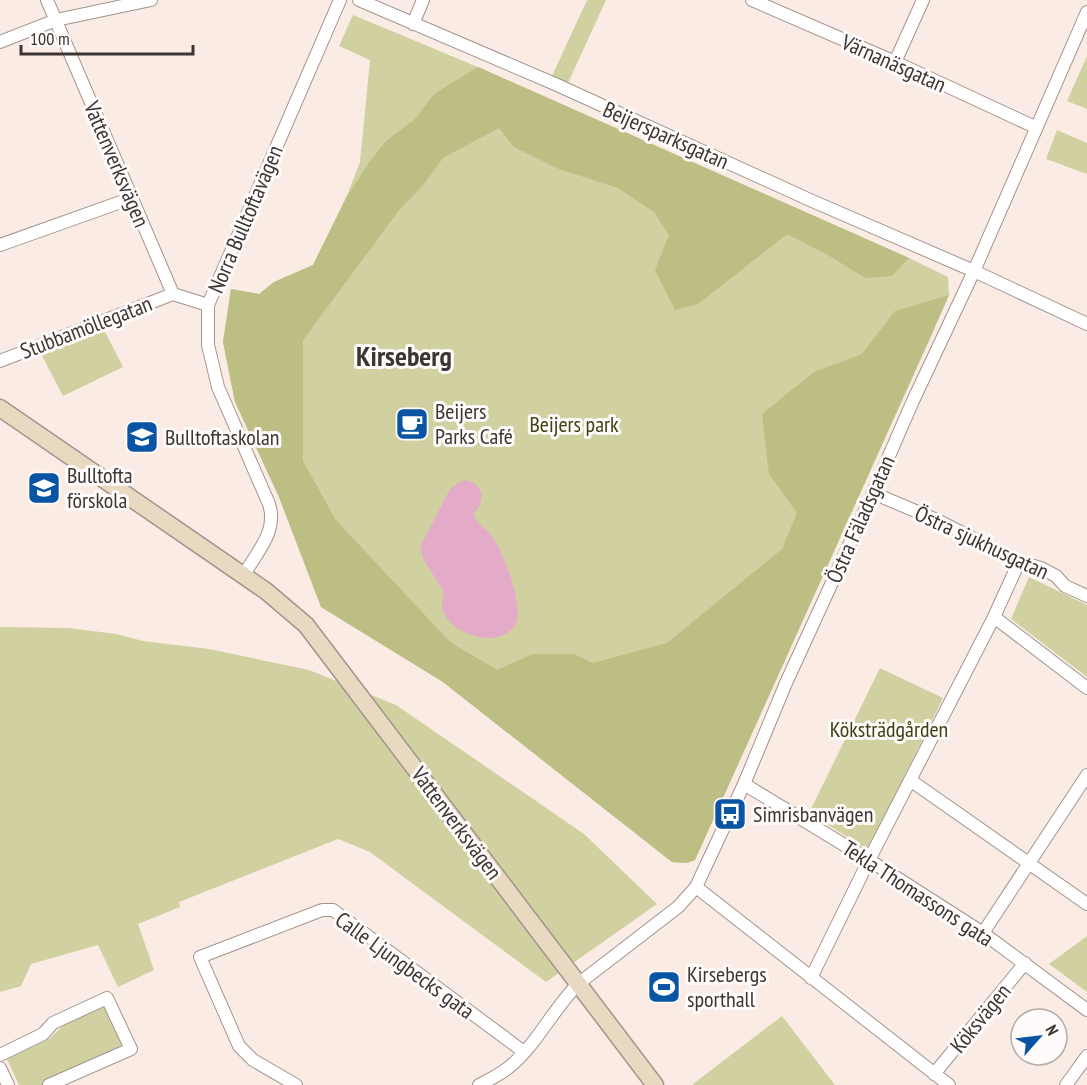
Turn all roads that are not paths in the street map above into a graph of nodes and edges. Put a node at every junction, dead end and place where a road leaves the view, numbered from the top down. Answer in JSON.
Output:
{"nodes":[{"id":1,"x":47,"y":0,"type":"edge"},
{"id":2,"x":151,"y":0,"type":"edge"},
{"id":3,"x":340,"y":0,"type":"edge"},
{"id":4,"x":359,"y":0,"type":"edge"},
{"id":5,"x":423,"y":0,"type":"edge"},
{"id":6,"x":923,"y":0,"type":"edge"},
{"id":7,"x":755,"y":1,"type":"edge"},
{"id":8,"x":1087,"y":12,"type":"edge"},
{"id":9,"x":56,"y":20,"type":"junction"},
{"id":10,"x":412,"y":24,"type":"junction"},
{"id":11,"x":0,"y":42,"type":"edge"},
{"id":12,"x":895,"y":62,"type":"junction"},
{"id":13,"x":1035,"y":127,"type":"junction"},
{"id":14,"x":132,"y":198,"type":"junction"},
{"id":15,"x":0,"y":245,"type":"edge"},
{"id":16,"x":974,"y":271,"type":"junction"},
{"id":17,"x":173,"y":294,"type":"junction"},
{"id":18,"x":208,"y":305,"type":"junction"},
{"id":19,"x":1087,"y":324,"type":"edge"},
{"id":20,"x":0,"y":361,"type":"edge"},
{"id":21,"x":0,"y":408,"type":"edge"},
{"id":22,"x":873,"y":493,"type":"junction"},
{"id":23,"x":1019,"y":562,"type":"junction"},
{"id":24,"x":244,"y":575,"type":"junction"},
{"id":25,"x":1087,"y":596,"type":"edge"},
{"id":26,"x":994,"y":617,"type":"junction"},
{"id":27,"x":1087,"y":688,"type":"edge"},
{"id":28,"x":1087,"y":775,"type":"edge"},
{"id":29,"x":910,"y":780,"type":"junction"},
{"id":30,"x":744,"y":784,"type":"junction"},
{"id":31,"x":869,"y":860,"type":"junction"},
{"id":32,"x":1029,"y":865,"type":"junction"},
{"id":33,"x":696,"y":887,"type":"junction"},
{"id":34,"x":1087,"y":904,"type":"edge"},
{"id":35,"x":983,"y":933,"type":"junction"},
{"id":36,"x":1025,"y":963,"type":"junction"},
{"id":37,"x":811,"y":978,"type":"junction"},
{"id":38,"x":578,"y":984,"type":"junction"},
{"id":39,"x":1087,"y":1010,"type":"edge"},
{"id":40,"x":524,"y":1052,"type":"junction"},
{"id":41,"x":0,"y":1055,"type":"edge"},
{"id":42,"x":1087,"y":1056,"type":"edge"},
{"id":43,"x":0,"y":1068,"type":"edge"},
{"id":44,"x":934,"y":1074,"type":"junction"},
{"id":45,"x":8,"y":1085,"type":"edge"},
{"id":46,"x":49,"y":1085,"type":"edge"},
{"id":47,"x":296,"y":1085,"type":"edge"},
{"id":48,"x":479,"y":1085,"type":"edge"},
{"id":49,"x":655,"y":1085,"type":"edge"},
{"id":50,"x":949,"y":1085,"type":"edge"},
{"id":51,"x":1066,"y":1085,"type":"edge"}],
"edges":[{"from":1,"to":9,"type":"street","name":"Vattenverksvägen"},
{"from":2,"to":9,"type":"street"},
{"from":3,"to":18,"type":"street","name":"Norra Bulltoftavägen"},
{"from":4,"to":10,"type":"street","name":"Beijersparksgatan"},
{"from":5,"to":10,"type":"street"},
{"from":6,"to":12,"type":"street"},
{"from":7,"to":12,"type":"street","name":"Värnanäsgatan"},
{"from":8,"to":13,"type":"street","name":"Östra Fäladsgatan"},
{"from":9,"to":11,"type":"street"},
{"from":9,"to":14,"type":"street","name":"Vattenverksvägen"},
{"from":10,"to":16,"type":"street","name":"Beijersparksgatan"},
{"from":12,"to":13,"type":"street","name":"Värnanäsgatan"},
{"from":13,"to":16,"type":"street","name":"Östra Fäladsgatan"},
{"from":14,"to":15,"type":"street"},
{"from":14,"to":17,"type":"street","name":"Vattenverksvägen"},
{"from":16,"to":19,"type":"street","name":"Beijersparksgatan"},
{"from":16,"to":22,"type":"street","name":"Östra Fäladsgatan"},
{"from":17,"to":18,"type":"street"},
{"from":17,"to":20,"type":"street","name":"Stubbamöllegatan"},
{"from":18,"to":24,"type":"street","name":"Norra Bulltoftavägen"},
{"from":21,"to":24,"type":"street","name":"Vattenverksvägen"},
{"from":22,"to":23,"type":"street","name":"Östra sjukhusgatan"},
{"from":22,"to":30,"type":"street","name":"Östra Fäladsgatan"},
{"from":23,"to":25,"type":"street","name":"Östra sjukhusgatan"},
{"from":23,"to":26,"type":"street"},
{"from":24,"to":38,"type":"street","name":"Vattenverksvägen"},
{"from":26,"to":27,"type":"street"},
{"from":26,"to":29,"type":"street"},
{"from":28,"to":32,"type":"street"},
{"from":29,"to":31,"type":"street"},
{"from":29,"to":32,"type":"street"},
{"from":30,"to":31,"type":"street","name":"Tekla Thomassons gata"},
{"from":30,"to":33,"type":"street","name":"Östra Fäladsgatan"},
{"from":31,"to":35,"type":"street","name":"Tekla Thomassons gata"},
{"from":31,"to":37,"type":"street"},
{"from":32,"to":34,"type":"street"},
{"from":32,"to":35,"type":"street"},
{"from":33,"to":37,"type":"street"},
{"from":33,"to":38,"type":"street","name":"Östra Fäladsgatan"},
{"from":35,"to":36,"type":"street","name":"Tekla Thomassons gata"},
{"from":36,"to":39,"type":"street","name":"Tekla Thomassons gata"},
{"from":36,"to":44,"type":"street","name":"Köksvägen"},
{"from":37,"to":44,"type":"street"},
{"from":38,"to":40,"type":"street"},
{"from":38,"to":49,"type":"street","name":"Vattenverksvägen"},
{"from":40,"to":47,"type":"street","name":"Calle Ljungbecks gata"},
{"from":40,"to":48,"type":"street"},
{"from":41,"to":46,"type":"street"},
{"from":42,"to":51,"type":"street"},
{"from":43,"to":45,"type":"street"},
{"from":44,"to":50,"type":"street"}]}
